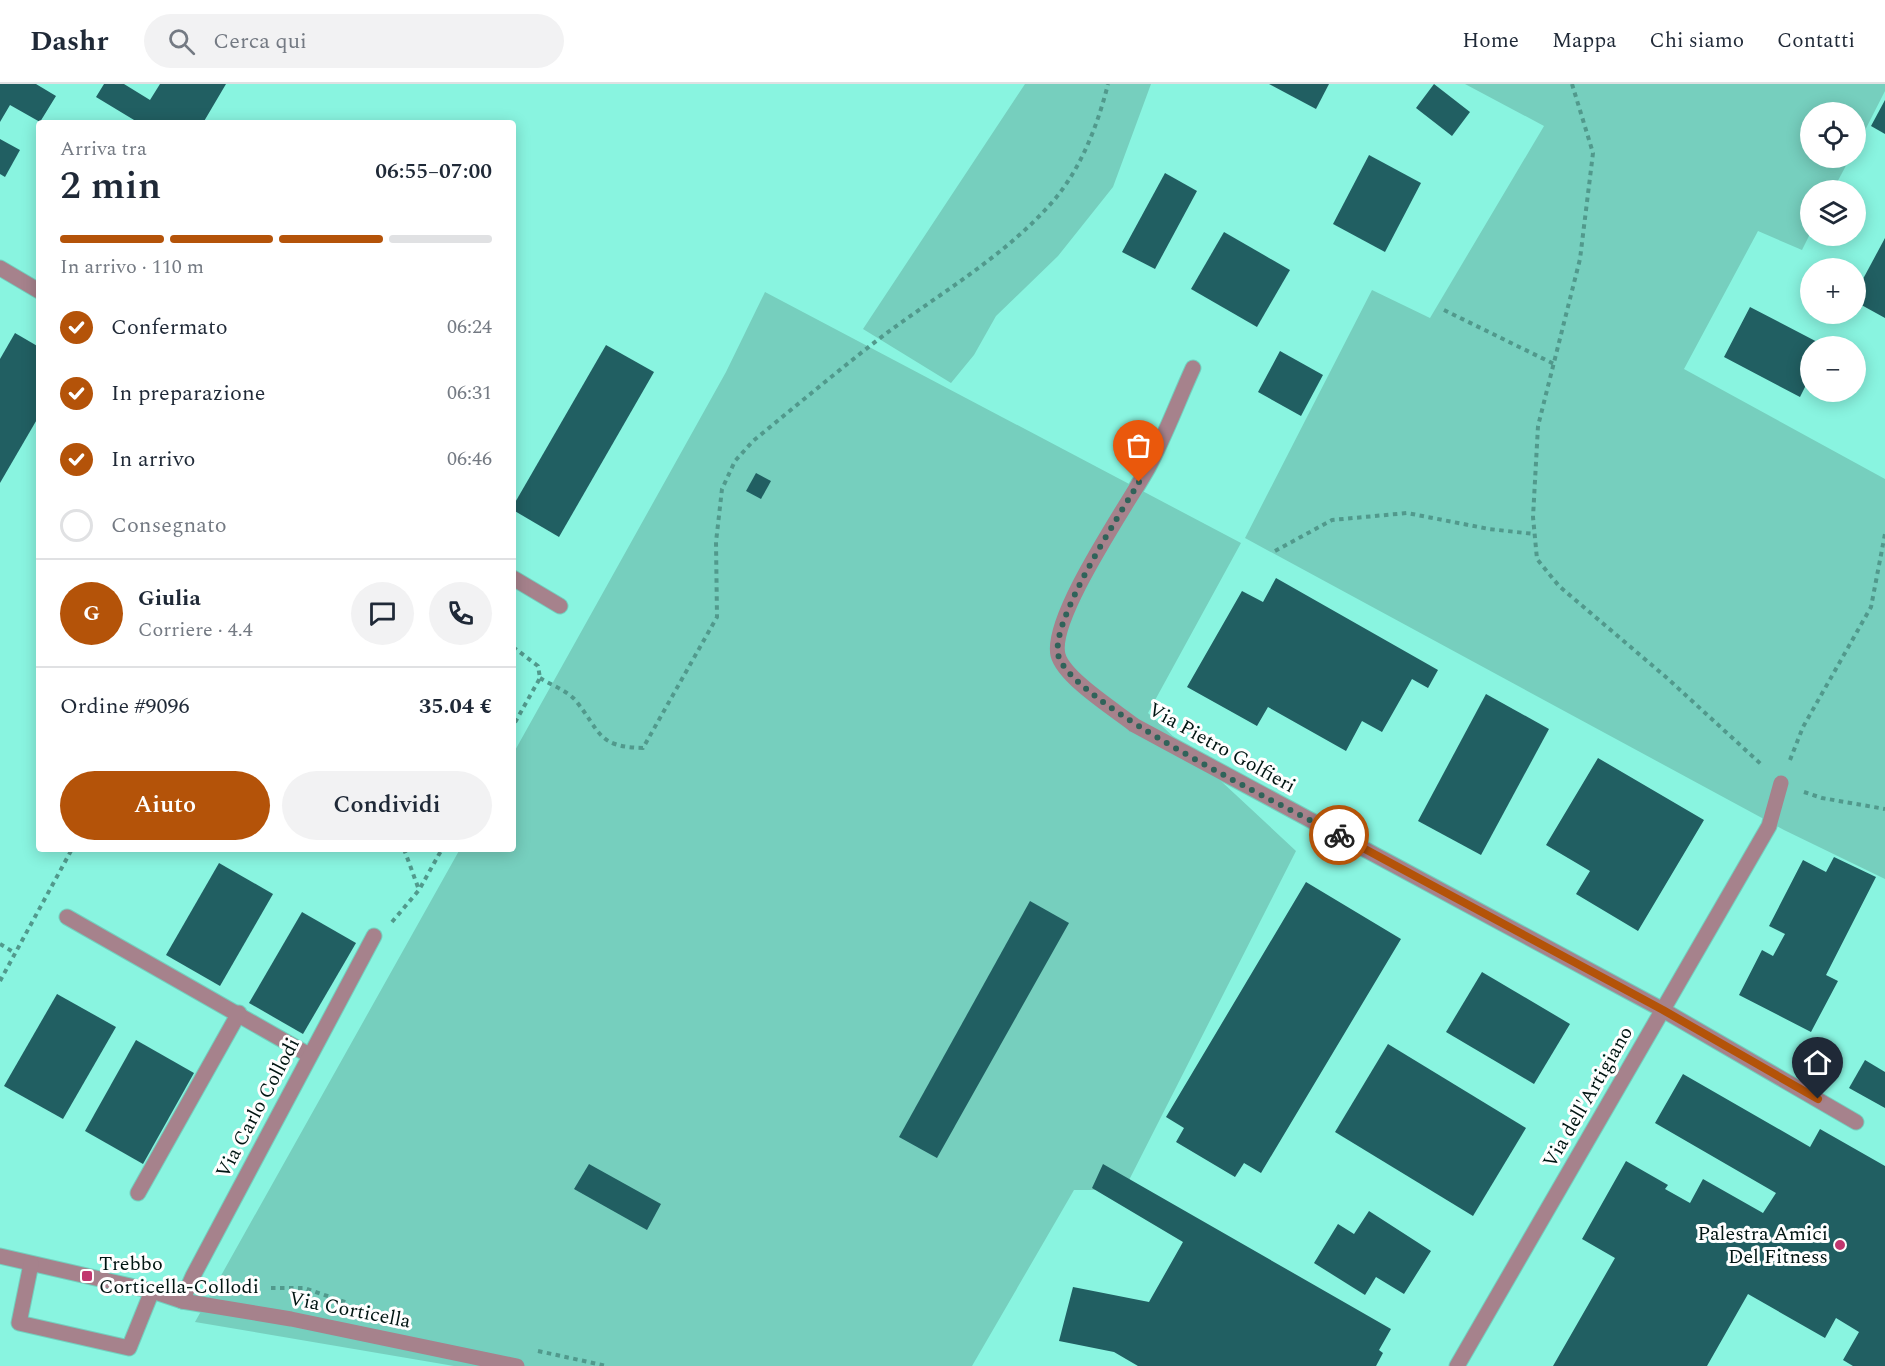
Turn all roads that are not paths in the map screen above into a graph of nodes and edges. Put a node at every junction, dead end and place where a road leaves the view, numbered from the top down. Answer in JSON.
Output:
{"nodes":[{"id":1,"x":0,"y":268,"type":"edge"},
{"id":2,"x":36,"y":289,"type":"edge"},
{"id":3,"x":1193,"y":368,"type":"dead end"},
{"id":4,"x":516,"y":580,"type":"edge"},
{"id":5,"x":560,"y":606,"type":"dead end"},
{"id":6,"x":1781,"y":783,"type":"road end"},
{"id":7,"x":67,"y":917,"type":"dead end"},
{"id":8,"x":374,"y":936,"type":"road end"},
{"id":9,"x":1663,"y":1010,"type":"junction"},
{"id":10,"x":239,"y":1013,"type":"junction"},
{"id":11,"x":309,"y":1055,"type":"junction"},
{"id":12,"x":1856,"y":1122,"type":"dead end"},
{"id":13,"x":138,"y":1193,"type":"dead end"},
{"id":14,"x":0,"y":1256,"type":"edge"},
{"id":15,"x":31,"y":1264,"type":"junction"},
{"id":16,"x":152,"y":1291,"type":"junction"},
{"id":17,"x":182,"y":1301,"type":"junction"},
{"id":18,"x":517,"y":1366,"type":"edge"},
{"id":19,"x":1457,"y":1366,"type":"edge"}],
"edges":[{"from":1,"to":2,"type":"street"},
{"from":3,"to":9,"type":"street","name":"Via Pietro Golfieri"},
{"from":4,"to":5,"type":"street"},
{"from":6,"to":9,"type":"street","name":"Via dell'Artigiano"},
{"from":7,"to":10,"type":"street"},
{"from":8,"to":11,"type":"street","name":"Via Carlo Collodi"},
{"from":9,"to":12,"type":"street","name":"Via Pietro Golfieri"},
{"from":9,"to":19,"type":"street","name":"Via dell'Artigiano"},
{"from":10,"to":11,"type":"street"},
{"from":10,"to":13,"type":"street"},
{"from":11,"to":17,"type":"street","name":"Via Carlo Collodi"},
{"from":14,"to":15,"type":"street","name":"Via Corticella"},
{"from":15,"to":16,"type":"street","name":"Via Corticella"},
{"from":15,"to":16,"type":"street"},
{"from":16,"to":17,"type":"street","name":"Via Corticella"},
{"from":17,"to":18,"type":"street","name":"Via Corticella"}]}
